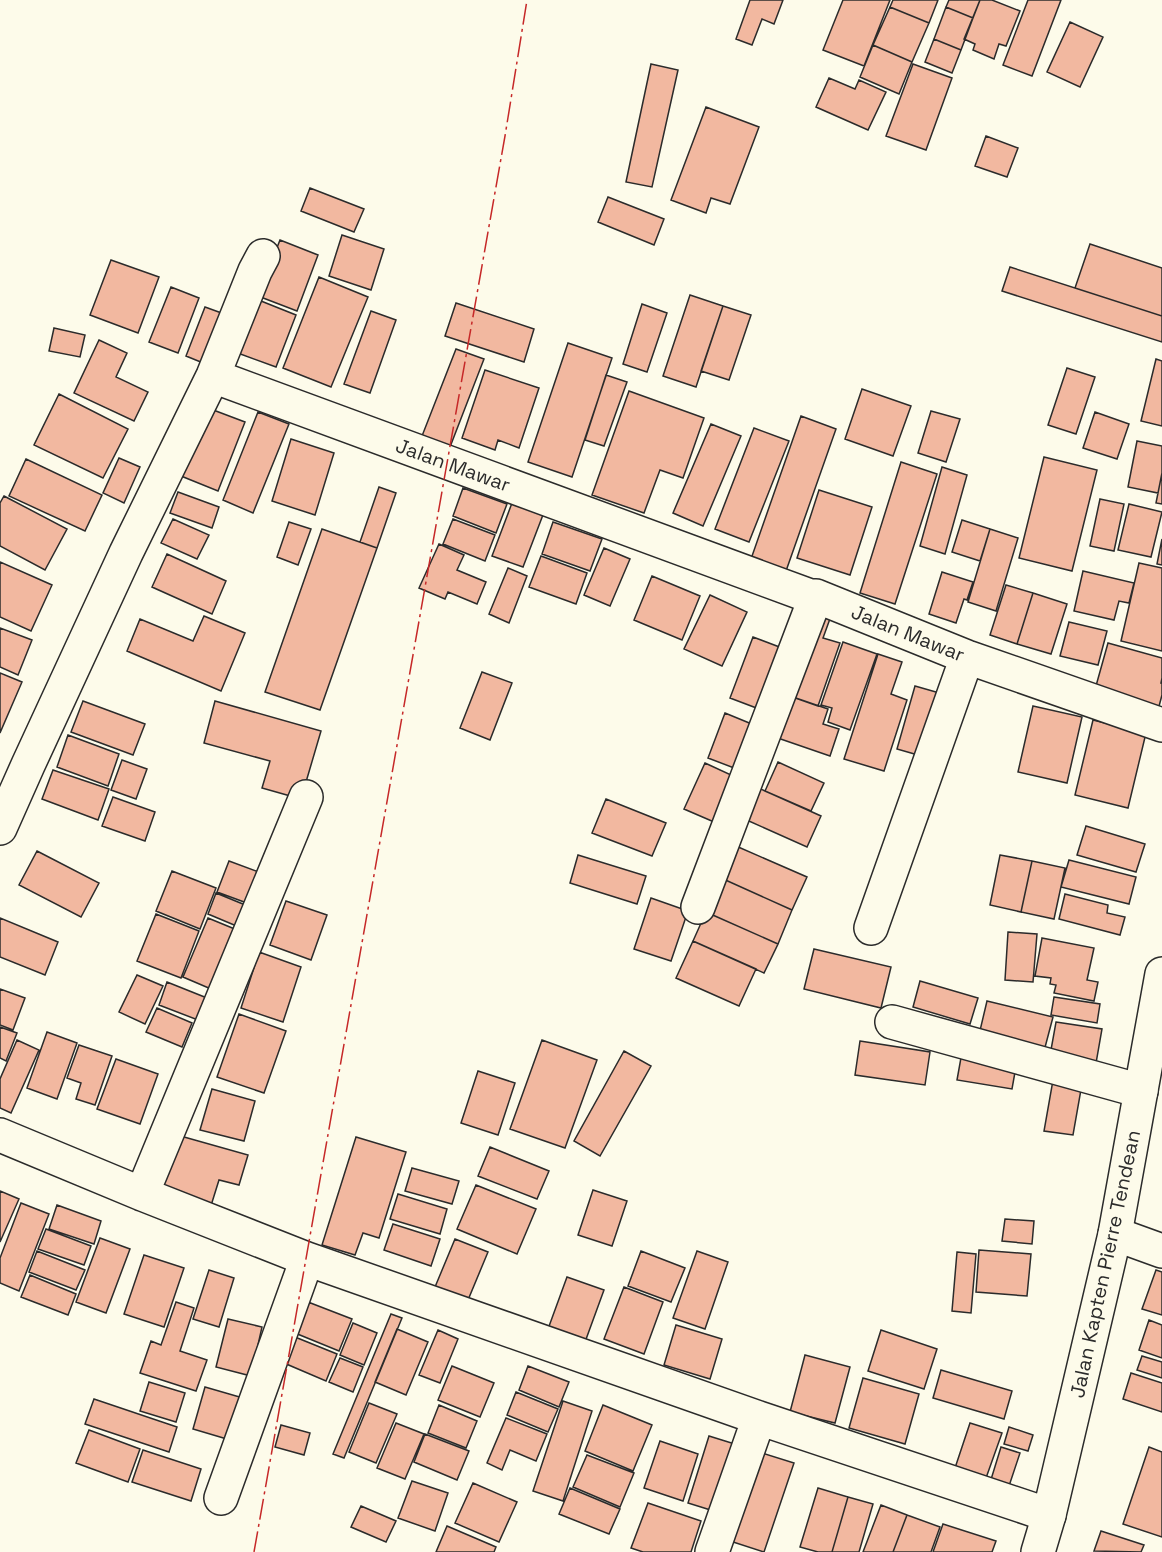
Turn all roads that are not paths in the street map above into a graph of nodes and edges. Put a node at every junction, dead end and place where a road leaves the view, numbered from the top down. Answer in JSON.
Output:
{"nodes":[{"id":1,"x":263,"y":256,"type":"dead end"},
{"id":2,"x":213,"y":376,"type":"junction"},
{"id":3,"x":816,"y":596,"type":"junction"},
{"id":4,"x":967,"y":657,"type":"junction"},
{"id":5,"x":1162,"y":725,"type":"edge"},
{"id":6,"x":306,"y":797,"type":"dead end"},
{"id":7,"x":0,"y":828,"type":"edge"},
{"id":8,"x":698,"y":907,"type":"dead end"},
{"id":9,"x":871,"y":928,"type":"dead end"},
{"id":10,"x":1162,"y":974,"type":"edge"},
{"id":11,"x":892,"y":1022,"type":"dead end"},
{"id":12,"x":1141,"y":1090,"type":"junction"},
{"id":13,"x":0,"y":1135,"type":"edge"},
{"id":14,"x":142,"y":1194,"type":"junction"},
{"id":15,"x":1115,"y":1234,"type":"junction"},
{"id":16,"x":1162,"y":1251,"type":"edge"},
{"id":17,"x":307,"y":1258,"type":"junction"},
{"id":18,"x":759,"y":1418,"type":"junction"},
{"id":19,"x":221,"y":1498,"type":"dead end"},
{"id":20,"x":1049,"y":1515,"type":"junction"},
{"id":21,"x":712,"y":1552,"type":"edge"},
{"id":22,"x":1038,"y":1552,"type":"edge"}],
"edges":[{"from":1,"to":2,"type":"street"},
{"from":2,"to":3,"type":"street","name":"Jalan Mawar"},
{"from":2,"to":7,"type":"street"},
{"from":3,"to":4,"type":"street","name":"Jalan Mawar"},
{"from":3,"to":8,"type":"street"},
{"from":4,"to":5,"type":"street","name":"Jalan Mawar"},
{"from":4,"to":9,"type":"street"},
{"from":6,"to":14,"type":"street"},
{"from":10,"to":12,"type":"street","name":"Jalan Kapten Pierre Tendean"},
{"from":11,"to":12,"type":"street"},
{"from":12,"to":15,"type":"street","name":"Jalan Kapten Pierre Tendean"},
{"from":13,"to":14,"type":"street"},
{"from":14,"to":17,"type":"street"},
{"from":15,"to":16,"type":"street"},
{"from":15,"to":20,"type":"street","name":"Jalan Kapten Pierre Tendean"},
{"from":17,"to":18,"type":"street"},
{"from":17,"to":19,"type":"street"},
{"from":18,"to":20,"type":"street"},
{"from":18,"to":21,"type":"street"},
{"from":20,"to":22,"type":"street","name":"Jalan Kapten Pierre Tendean"}]}
